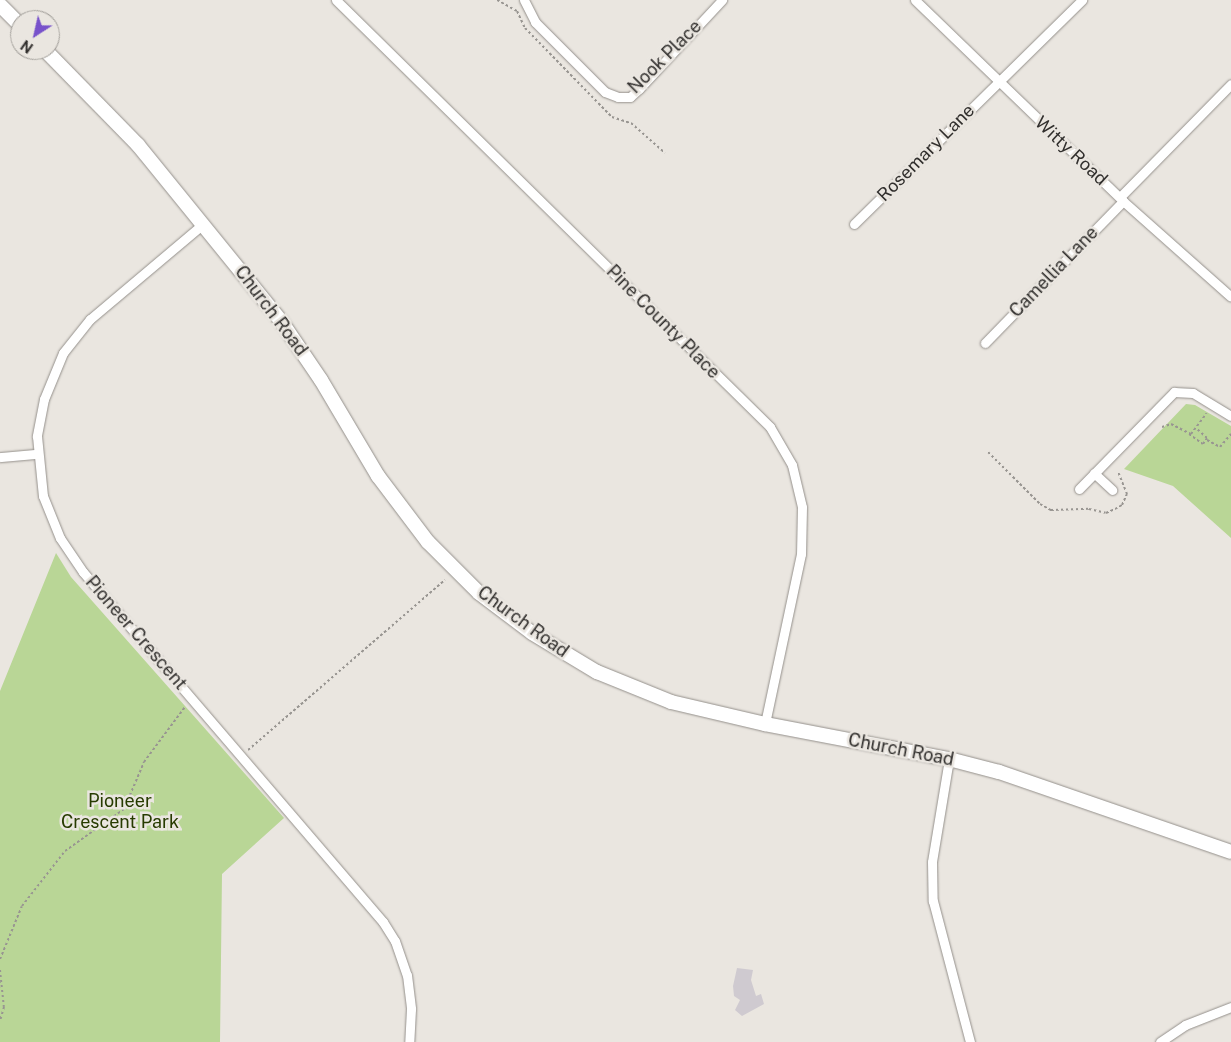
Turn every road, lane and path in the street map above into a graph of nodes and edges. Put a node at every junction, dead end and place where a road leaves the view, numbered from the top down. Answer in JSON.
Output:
{"nodes":[{"id":1,"x":336,"y":0,"type":"edge"},
{"id":2,"x":524,"y":0,"type":"edge"},
{"id":3,"x":722,"y":0,"type":"edge"},
{"id":4,"x":915,"y":0,"type":"edge"},
{"id":5,"x":1082,"y":0,"type":"edge"},
{"id":6,"x":0,"y":5,"type":"edge"},
{"id":7,"x":10,"y":15,"type":"edge"},
{"id":8,"x":55,"y":60,"type":"edge"},
{"id":9,"x":1000,"y":84,"type":"junction"},
{"id":10,"x":1231,"y":84,"type":"edge"},
{"id":11,"x":1121,"y":199,"type":"junction"},
{"id":12,"x":203,"y":224,"type":"junction"},
{"id":13,"x":854,"y":224,"type":"dead end"},
{"id":14,"x":1231,"y":297,"type":"edge"},
{"id":15,"x":985,"y":344,"type":"dead end"},
{"id":16,"x":1231,"y":405,"type":"edge"},
{"id":17,"x":1210,"y":409,"type":"dead end"},
{"id":18,"x":1228,"y":414,"type":"edge"},
{"id":19,"x":1162,"y":426,"type":"dead end"},
{"id":20,"x":1197,"y":429,"type":"junction"},
{"id":21,"x":1187,"y":434,"type":"junction"},
{"id":22,"x":1231,"y":434,"type":"edge"},
{"id":23,"x":1206,"y":440,"type":"junction"},
{"id":24,"x":988,"y":452,"type":"dead end"},
{"id":25,"x":36,"y":454,"type":"junction"},
{"id":26,"x":0,"y":457,"type":"edge"},
{"id":27,"x":1118,"y":472,"type":"dead end"},
{"id":28,"x":1094,"y":473,"type":"junction"},
{"id":29,"x":1079,"y":489,"type":"dead end"},
{"id":30,"x":1112,"y":490,"type":"dead end"},
{"id":31,"x":445,"y":580,"type":"dead end"},
{"id":32,"x":192,"y":698,"type":"junction"},
{"id":33,"x":765,"y":724,"type":"junction"},
{"id":34,"x":241,"y":755,"type":"junction"},
{"id":35,"x":949,"y":759,"type":"junction"},
{"id":36,"x":1231,"y":852,"type":"edge"},
{"id":37,"x":0,"y":959,"type":"edge"},
{"id":38,"x":0,"y":970,"type":"edge"},
{"id":39,"x":1231,"y":1007,"type":"edge"},
{"id":40,"x":0,"y":1021,"type":"edge"},
{"id":41,"x":409,"y":1042,"type":"edge"},
{"id":42,"x":970,"y":1042,"type":"edge"},
{"id":43,"x":1160,"y":1042,"type":"edge"}],
"edges":[{"from":1,"to":33,"type":"street","name":"Pine County Place"},
{"from":2,"to":3,"type":"street","name":"Nook Place"},
{"from":4,"to":9,"type":"street","name":"Witty Road"},
{"from":5,"to":9,"type":"street","name":"Rosemary Lane"},
{"from":6,"to":7,"type":"main road"},
{"from":8,"to":12,"type":"main road","name":"Church Road"},
{"from":9,"to":11,"type":"street","name":"Witty Road"},
{"from":9,"to":13,"type":"street","name":"Rosemary Lane"},
{"from":10,"to":11,"type":"street","name":"Camellia Lane"},
{"from":11,"to":14,"type":"street","name":"Witty Road"},
{"from":11,"to":15,"type":"street","name":"Camellia Lane"},
{"from":12,"to":25,"type":"street","name":"Pioneer Crescent"},
{"from":12,"to":33,"type":"main road","name":"Church Road"},
{"from":16,"to":18,"type":"street"},
{"from":17,"to":20,"type":"path"},
{"from":18,"to":28,"type":"street"},
{"from":19,"to":21,"type":"path"},
{"from":20,"to":21,"type":"path"},
{"from":20,"to":23,"type":"path"},
{"from":21,"to":23,"type":"path"},
{"from":22,"to":23,"type":"path"},
{"from":24,"to":27,"type":"path"},
{"from":25,"to":26,"type":"street"},
{"from":25,"to":32,"type":"street","name":"Pioneer Crescent"},
{"from":28,"to":29,"type":"street"},
{"from":28,"to":30,"type":"street"},
{"from":31,"to":34,"type":"path"},
{"from":32,"to":34,"type":"street","name":"Pioneer Crescent"},
{"from":32,"to":37,"type":"path"},
{"from":33,"to":35,"type":"main road","name":"Church Road"},
{"from":34,"to":41,"type":"street","name":"Pioneer Crescent"},
{"from":35,"to":36,"type":"main road","name":"Church Road"},
{"from":35,"to":42,"type":"street"},
{"from":38,"to":40,"type":"path"},
{"from":39,"to":43,"type":"street"}]}
